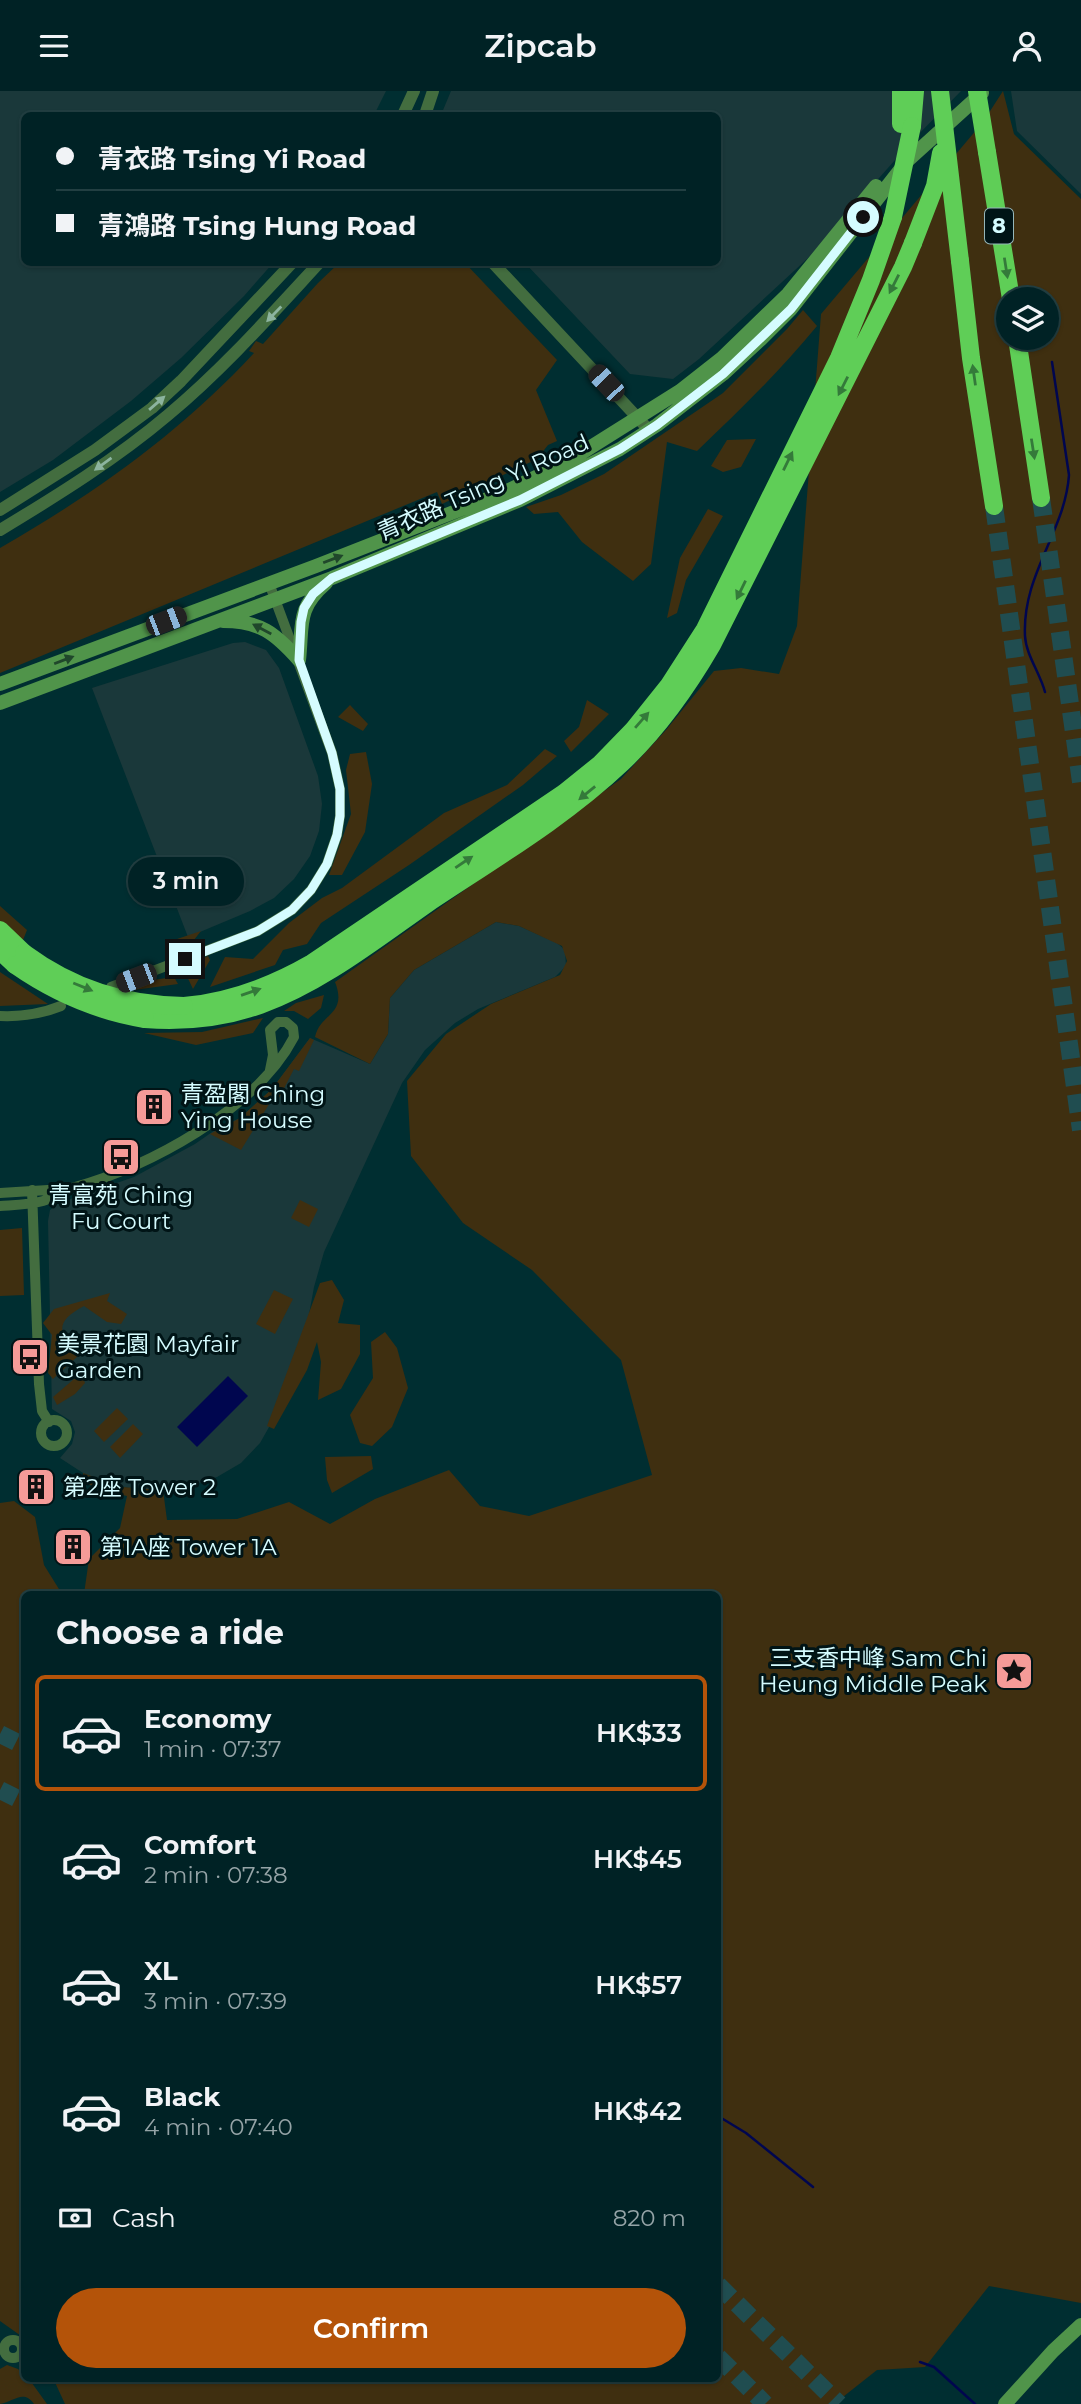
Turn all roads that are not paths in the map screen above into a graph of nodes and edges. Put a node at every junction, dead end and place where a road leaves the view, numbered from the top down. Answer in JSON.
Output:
{"nodes":[{"id":1,"x":414,"y":91,"type":"edge"},
{"id":2,"x":433,"y":91,"type":"edge"},
{"id":3,"x":901,"y":91,"type":"edge"},
{"id":4,"x":915,"y":91,"type":"edge"},
{"id":5,"x":939,"y":91,"type":"edge"},
{"id":6,"x":950,"y":91,"type":"edge"},
{"id":7,"x":971,"y":91,"type":"edge"},
{"id":8,"x":977,"y":91,"type":"edge"},
{"id":9,"x":985,"y":91,"type":"edge"},
{"id":10,"x":404,"y":112,"type":"edge"},
{"id":11,"x":426,"y":112,"type":"edge"},
{"id":12,"x":893,"y":217,"type":"junction"},
{"id":13,"x":913,"y":243,"type":"junction"},
{"id":14,"x":289,"y":266,"type":"edge"},
{"id":15,"x":316,"y":266,"type":"edge"},
{"id":16,"x":496,"y":266,"type":"edge"},
{"id":17,"x":1009,"y":287,"type":"edge"},
{"id":18,"x":1019,"y":350,"type":"edge"},
{"id":19,"x":638,"y":418,"type":"junction"},
{"id":20,"x":649,"y":430,"type":"junction"},
{"id":21,"x":1041,"y":498,"type":"tunnel mouth"},
{"id":22,"x":994,"y":506,"type":"tunnel mouth"},
{"id":23,"x":0,"y":510,"type":"edge"},
{"id":24,"x":765,"y":525,"type":"junction"},
{"id":25,"x":0,"y":530,"type":"edge"},
{"id":26,"x":332,"y":578,"type":"junction"},
{"id":27,"x":269,"y":583,"type":"junction"},
{"id":28,"x":274,"y":599,"type":"junction"},
{"id":29,"x":215,"y":621,"type":"junction"},
{"id":30,"x":299,"y":660,"type":"junction"},
{"id":31,"x":0,"y":684,"type":"edge"},
{"id":32,"x":0,"y":703,"type":"edge"},
{"id":33,"x":0,"y":930,"type":"edge"},
{"id":34,"x":0,"y":951,"type":"edge"},
{"id":35,"x":20,"y":959,"type":"junction"},
{"id":36,"x":111,"y":987,"type":"dead end"},
{"id":37,"x":61,"y":1006,"type":"dead end"},
{"id":38,"x":0,"y":1016,"type":"edge"},
{"id":39,"x":271,"y":1070,"type":"dead end"},
{"id":40,"x":68,"y":1189,"type":"junction"},
{"id":41,"x":32,"y":1190,"type":"junction"},
{"id":42,"x":0,"y":1193,"type":"edge"},
{"id":43,"x":33,"y":1203,"type":"junction"},
{"id":44,"x":0,"y":1206,"type":"edge"},
{"id":45,"x":48,"y":1422,"type":"dead end"},
{"id":46,"x":1081,"y":2325,"type":"edge"},
{"id":47,"x":1005,"y":2404,"type":"edge"}],
"edges":[{"from":1,"to":10,"type":"street"},
{"from":2,"to":11,"type":"street"},
{"from":3,"to":12,"type":"highway","bridge":true},
{"from":4,"to":12,"type":"highway","bridge":true},
{"from":5,"to":13,"type":"highway","bridge":true},
{"from":22,"to":5,"type":"highway","number":"8","one_way":true,"bridge":true},
{"from":6,"to":13,"type":"highway","bridge":true},
{"from":7,"to":19,"type":"main road","name":"青衣路 Tsing Yi Road"},
{"from":8,"to":17,"type":"highway","number":"8","one_way":true,"bridge":true},
{"from":9,"to":20,"type":"main road","name":"青衣路 Tsing Yi Road"},
{"from":24,"to":12,"type":"highway","one_way":true},
{"from":13,"to":24,"type":"highway","one_way":true},
{"from":23,"to":14,"type":"street","one_way":true},
{"from":15,"to":25,"type":"street","one_way":true},
{"from":16,"to":19,"type":"street"},
{"from":18,"to":21,"type":"highway","one_way":true},
{"from":19,"to":20,"type":"street"},
{"from":27,"to":19,"type":"main road","name":"青衣路 Tsing Yi Road","one_way":true},
{"from":20,"to":26,"type":"main road","name":"青衣路 Tsing Yi Road"},
{"from":35,"to":24,"type":"highway","one_way":true,"bridge":true},
{"from":24,"to":35,"type":"highway","one_way":true,"bridge":true},
{"from":26,"to":28,"type":"main road","name":"青衣路 Tsing Yi Road"},
{"from":26,"to":30,"type":"main road"},
{"from":27,"to":28,"type":"street"},
{"from":31,"to":27,"type":"main road","name":"青衣路 Tsing Yi Road","one_way":true},
{"from":28,"to":29,"type":"main road","name":"青衣路 Tsing Yi Road"},
{"from":28,"to":30,"type":"street"},
{"from":30,"to":29,"type":"main road","one_way":true},
{"from":29,"to":32,"type":"main road","name":"青衣路 Tsing Yi Road"},
{"from":30,"to":36,"type":"street"},
{"from":33,"to":35,"type":"highway"},
{"from":34,"to":35,"type":"highway"},
{"from":37,"to":38,"type":"street"},
{"from":39,"to":40,"type":"street"},
{"from":40,"to":41,"type":"street"},
{"from":40,"to":43,"type":"street"},
{"from":41,"to":42,"type":"street"},
{"from":41,"to":43,"type":"street"},
{"from":43,"to":44,"type":"street"},
{"from":43,"to":45,"type":"street"},
{"from":46,"to":47,"type":"main road"}]}
